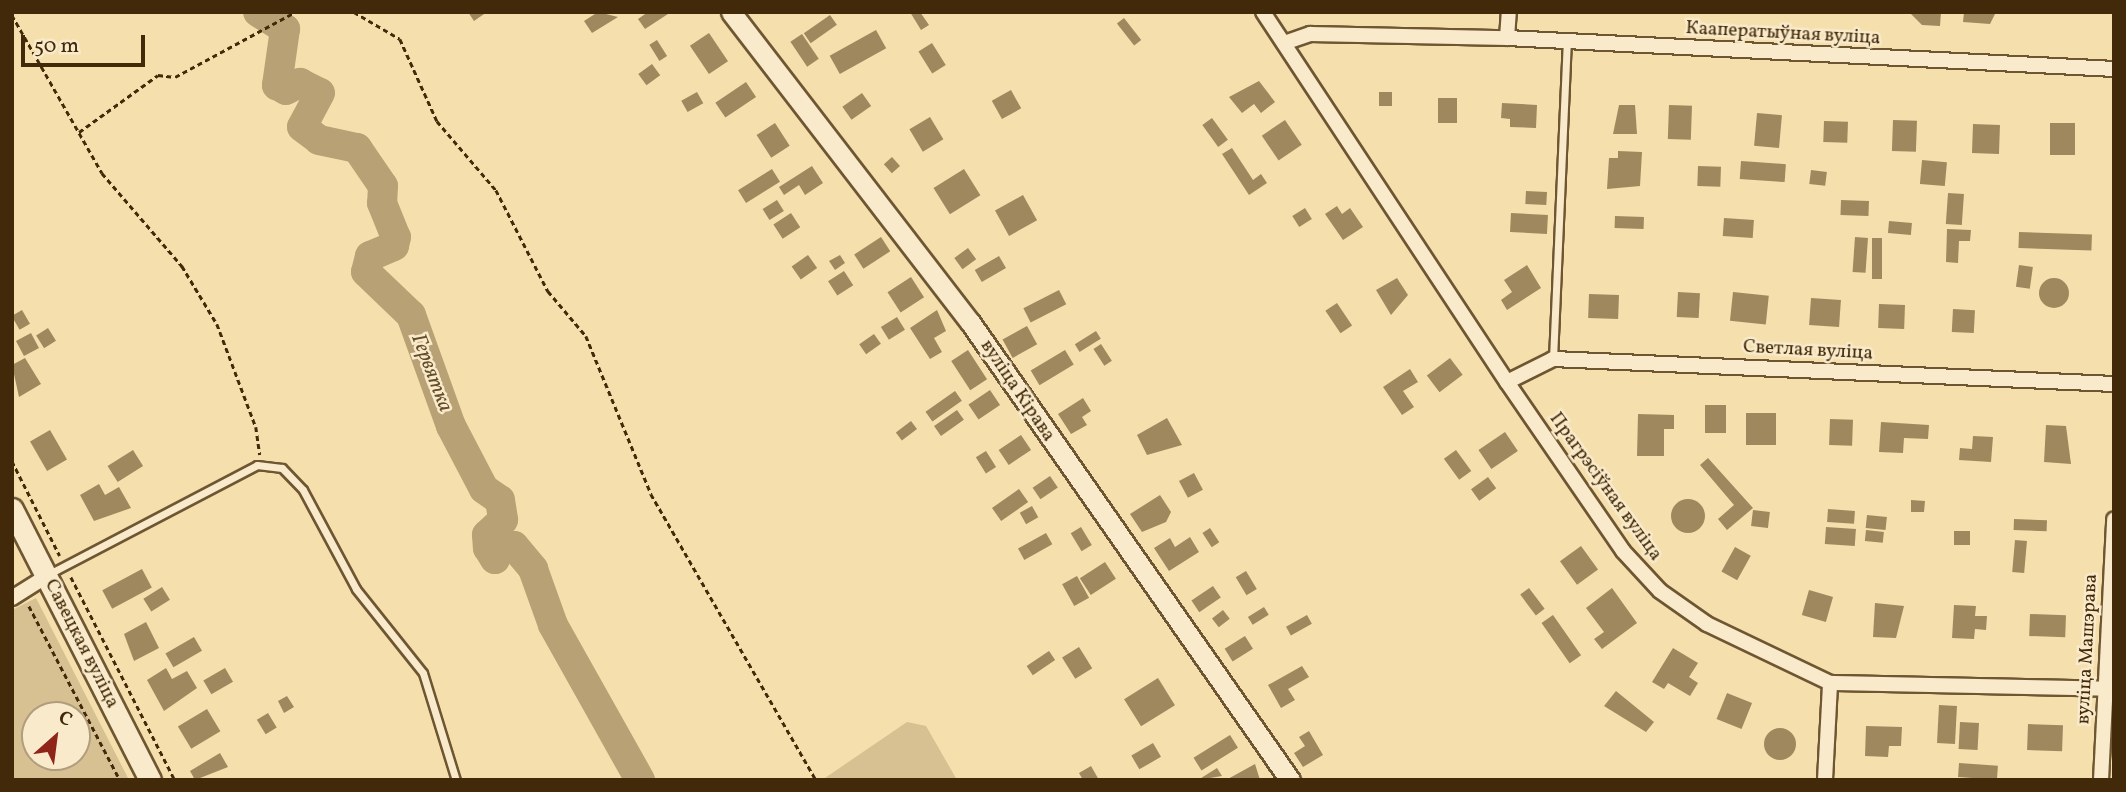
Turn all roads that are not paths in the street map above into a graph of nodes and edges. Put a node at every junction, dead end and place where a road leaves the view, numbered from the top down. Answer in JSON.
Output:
{"nodes":[{"id":1,"x":730,"y":12,"type":"edge"},
{"id":2,"x":1264,"y":12,"type":"edge"},
{"id":3,"x":1509,"y":12,"type":"edge"},
{"id":4,"x":1507,"y":38,"type":"junction"},
{"id":5,"x":1284,"y":43,"type":"junction"},
{"id":6,"x":1567,"y":44,"type":"junction"},
{"id":7,"x":2114,"y":69,"type":"edge"},
{"id":8,"x":1553,"y":359,"type":"junction"},
{"id":9,"x":1507,"y":382,"type":"junction"},
{"id":10,"x":2114,"y":384,"type":"edge"},
{"id":11,"x":12,"y":509,"type":"edge"},
{"id":12,"x":2114,"y":519,"type":"edge"},
{"id":13,"x":56,"y":571,"type":"junction"},
{"id":14,"x":18,"y":596,"type":"edge"},
{"id":15,"x":1830,"y":683,"type":"junction"},
{"id":16,"x":2109,"y":689,"type":"edge"},
{"id":17,"x":150,"y":780,"type":"edge"},
{"id":18,"x":456,"y":780,"type":"edge"},
{"id":19,"x":1290,"y":780,"type":"edge"},
{"id":20,"x":1825,"y":780,"type":"edge"},
{"id":21,"x":2101,"y":780,"type":"edge"}],
"edges":[{"from":1,"to":19,"type":"street","name":"вуліца Кірава"},
{"from":2,"to":5,"type":"street","name":"Прагрэсіўная вуліца"},
{"from":3,"to":4,"type":"street"},
{"from":4,"to":5,"type":"street","name":"Кааператыўная вуліца"},
{"from":4,"to":6,"type":"street","name":"Кааператыўная вуліца"},
{"from":5,"to":9,"type":"street","name":"Прагрэсіўная вуліца"},
{"from":6,"to":7,"type":"street","name":"Кааператыўная вуліца"},
{"from":6,"to":8,"type":"lane"},
{"from":8,"to":9,"type":"street","name":"Светлая вуліца"},
{"from":8,"to":10,"type":"street","name":"Светлая вуліца"},
{"from":9,"to":15,"type":"street","name":"Прагрэсіўная вуліца"},
{"from":11,"to":13,"type":"main road","name":"Савецкая вуліца"},
{"from":12,"to":16,"type":"street","name":"вуліца Машэрава"},
{"from":13,"to":14,"type":"street"},
{"from":13,"to":17,"type":"main road","name":"Савецкая вуліца"},
{"from":13,"to":18,"type":"lane"},
{"from":15,"to":16,"type":"street","name":"Прагрэсіўная вуліца"},
{"from":15,"to":20,"type":"street"},
{"from":16,"to":21,"type":"street","name":"вуліца Машэрава"}]}
